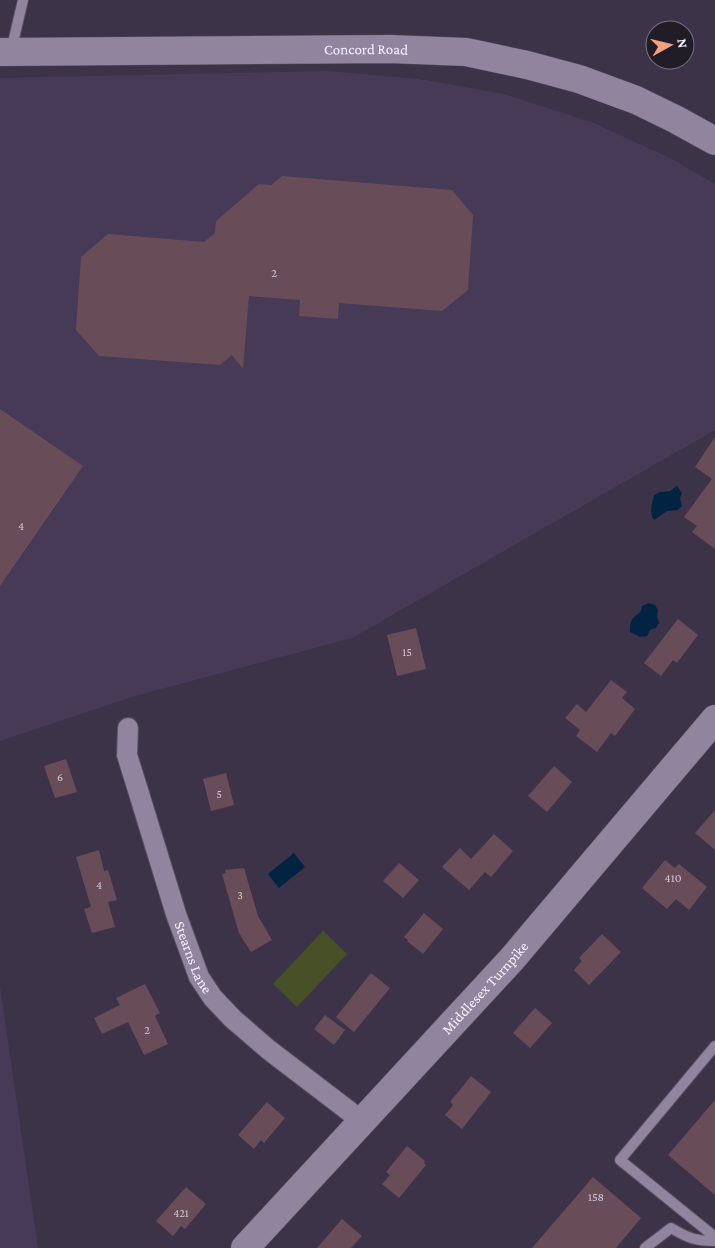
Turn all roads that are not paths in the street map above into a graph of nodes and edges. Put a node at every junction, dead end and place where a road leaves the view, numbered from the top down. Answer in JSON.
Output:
{"nodes":[{"id":1,"x":23,"y":0,"type":"edge"},
{"id":2,"x":6,"y":52,"type":"edge"},
{"id":3,"x":715,"y":142,"type":"edge"},
{"id":4,"x":715,"y":719,"type":"edge"},
{"id":5,"x":128,"y":728,"type":"dead end"},
{"id":6,"x":715,"y":1046,"type":"edge"},
{"id":7,"x":362,"y":1121,"type":"junction"},
{"id":8,"x":715,"y":1236,"type":"edge"},
{"id":9,"x":715,"y":1241,"type":"edge"},
{"id":10,"x":245,"y":1248,"type":"edge"},
{"id":11,"x":645,"y":1248,"type":"edge"}],
"edges":[{"from":1,"to":2,"type":"lane"},
{"from":2,"to":3,"type":"main road","name":"Concord Road"},
{"from":4,"to":7,"type":"main road","name":"Middlesex Turnpike"},
{"from":5,"to":7,"type":"street","name":"Stearns Lane"},
{"from":6,"to":8,"type":"lane"},
{"from":7,"to":10,"type":"main road","name":"Middlesex Turnpike"},
{"from":9,"to":11,"type":"lane"}]}
